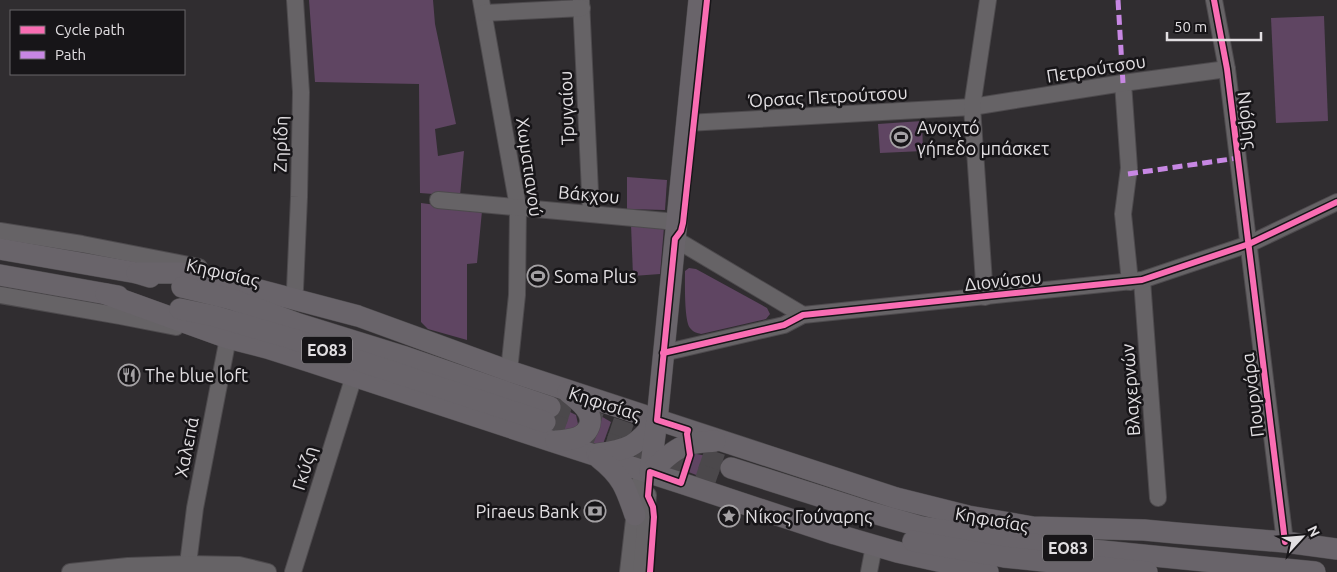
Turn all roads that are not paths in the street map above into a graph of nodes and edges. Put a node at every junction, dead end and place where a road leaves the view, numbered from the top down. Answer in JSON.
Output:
{"nodes":[{"id":1,"x":295,"y":0,"type":"edge"},
{"id":2,"x":699,"y":0,"type":"edge"},
{"id":3,"x":988,"y":0,"type":"edge"},
{"id":4,"x":1214,"y":0,"type":"edge"},
{"id":5,"x":582,"y":4,"type":"edge"},
{"id":6,"x":483,"y":6,"type":"edge"},
{"id":7,"x":1227,"y":69,"type":"junction"},
{"id":8,"x":1123,"y":84,"type":"junction"},
{"id":9,"x":972,"y":107,"type":"junction"},
{"id":10,"x":687,"y":123,"type":"junction"},
{"id":11,"x":438,"y":200,"type":"dead end"},
{"id":12,"x":1337,"y":202,"type":"edge"},
{"id":13,"x":518,"y":207,"type":"junction"},
{"id":14,"x":591,"y":214,"type":"junction"},
{"id":15,"x":0,"y":231,"type":"edge"},
{"id":16,"x":676,"y":231,"type":"junction"},
{"id":17,"x":1249,"y":244,"type":"junction"},
{"id":18,"x":0,"y":249,"type":"edge"},
{"id":19,"x":136,"y":274,"type":"junction"},
{"id":20,"x":0,"y":275,"type":"edge"},
{"id":21,"x":1136,"y":281,"type":"junction"},
{"id":22,"x":295,"y":289,"type":"junction"},
{"id":23,"x":106,"y":294,"type":"junction"},
{"id":24,"x":0,"y":295,"type":"edge"},
{"id":25,"x":985,"y":297,"type":"junction"},
{"id":26,"x":804,"y":315,"type":"junction"},
{"id":27,"x":358,"y":316,"type":"junction"},
{"id":28,"x":228,"y":338,"type":"junction"},
{"id":29,"x":663,"y":353,"type":"junction"},
{"id":30,"x":509,"y":371,"type":"junction"},
{"id":31,"x":354,"y":376,"type":"junction"},
{"id":32,"x":564,"y":389,"type":"junction"},
{"id":33,"x":657,"y":420,"type":"junction"},
{"id":34,"x":548,"y":423,"type":"junction"},
{"id":35,"x":719,"y":441,"type":"junction"},
{"id":36,"x":595,"y":454,"type":"junction"},
{"id":37,"x":650,"y":472,"type":"junction"},
{"id":38,"x":1158,"y":498,"type":"dead end"},
{"id":39,"x":635,"y":515,"type":"junction"},
{"id":40,"x":1033,"y":528,"type":"junction"},
{"id":41,"x":1285,"y":542,"type":"junction"},
{"id":42,"x":874,"y":546,"type":"junction"},
{"id":43,"x":1337,"y":549,"type":"edge"},
{"id":44,"x":1004,"y":557,"type":"junction"},
{"id":45,"x":188,"y":564,"type":"junction"},
{"id":46,"x":1274,"y":568,"type":"junction"},
{"id":47,"x":964,"y":570,"type":"edge"},
{"id":48,"x":70,"y":572,"type":"edge"},
{"id":49,"x":268,"y":572,"type":"edge"},
{"id":50,"x":293,"y":572,"type":"edge"},
{"id":51,"x":628,"y":572,"type":"edge"},
{"id":52,"x":641,"y":572,"type":"edge"},
{"id":53,"x":869,"y":572,"type":"edge"},
{"id":54,"x":988,"y":572,"type":"edge"},
{"id":55,"x":1067,"y":572,"type":"edge"},
{"id":56,"x":1147,"y":572,"type":"edge"},
{"id":57,"x":1315,"y":572,"type":"edge"}],
"edges":[{"from":1,"to":22,"type":"street","name":"Ζηρίδη"},
{"from":2,"to":10,"type":"main road"},
{"from":3,"to":9,"type":"street"},
{"from":4,"to":7,"type":"street","name":"Νιόβης"},
{"from":5,"to":6,"type":"street"},
{"from":5,"to":14,"type":"street","name":"Τρυγαίου"},
{"from":6,"to":13,"type":"street","name":"Χωματιανού"},
{"from":7,"to":8,"type":"street","name":"Πετρούτσου"},
{"from":7,"to":17,"type":"street","name":"Νιόβης"},
{"from":8,"to":9,"type":"street","name":"Πετρούτσου"},
{"from":8,"to":21,"type":"street","name":"Βλαχερνών"},
{"from":9,"to":10,"type":"street","name":"Όρσας Πετρούτσου"},
{"from":9,"to":25,"type":"street"},
{"from":10,"to":16,"type":"main road"},
{"from":11,"to":13,"type":"street","name":"Βάκχου"},
{"from":12,"to":17,"type":"street","name":"Διονύσου"},
{"from":13,"to":14,"type":"street","name":"Βάκχου"},
{"from":13,"to":30,"type":"street","name":"Χωματιανού"},
{"from":14,"to":16,"type":"street","name":"Βάκχου"},
{"from":15,"to":22,"type":"street","name":"Κηφισίας"},
{"from":16,"to":26,"type":"street"},
{"from":16,"to":29,"type":"main road"},
{"from":17,"to":21,"type":"street","name":"Διονύσου"},
{"from":17,"to":41,"type":"street","name":"Πουρνάρα"},
{"from":18,"to":19,"type":"main road","name":"Κηφισίας","number":"ΕΟ83"},
{"from":19,"to":27,"type":"main road"},
{"from":19,"to":34,"type":"main road","name":"Κηφισίας","number":"ΕΟ83"},
{"from":20,"to":23,"type":"main road","name":"Κηφισίας","number":"ΕΟ83"},
{"from":21,"to":25,"type":"street","name":"Διονύσου"},
{"from":21,"to":38,"type":"street","name":"Βλαχερνών"},
{"from":22,"to":27,"type":"street","name":"Κηφισίας"},
{"from":23,"to":28,"type":"main road"},
{"from":23,"to":34,"type":"main road","name":"Κηφισίας","number":"ΕΟ83"},
{"from":24,"to":28,"type":"street","name":"Κηφισίας"},
{"from":25,"to":26,"type":"street","name":"Διονύσου"},
{"from":26,"to":29,"type":"street","name":"Διονύσου"},
{"from":27,"to":30,"type":"main road","name":"Κηφισίας"},
{"from":28,"to":31,"type":"main road","name":"Κηφισίας"},
{"from":28,"to":45,"type":"street","name":"Χαλεπά"},
{"from":29,"to":33,"type":"main road"},
{"from":30,"to":32,"type":"main road","name":"Κηφισίας"},
{"from":31,"to":34,"type":"main road","name":"Κηφισίας"},
{"from":31,"to":50,"type":"street","name":"Γκύζη"},
{"from":32,"to":33,"type":"main road","name":"Κηφισίας"},
{"from":32,"to":34,"type":"main road"},
{"from":33,"to":35,"type":"main road","name":"Κηφισίας"},
{"from":33,"to":36,"type":"main road"},
{"from":33,"to":37,"type":"main road"},
{"from":34,"to":36,"type":"main road","name":"Κηφισίας"},
{"from":35,"to":37,"type":"main road"},
{"from":35,"to":40,"type":"main road","name":"Κηφισίας"},
{"from":36,"to":37,"type":"main road","name":"Κηφισίας"},
{"from":36,"to":39,"type":"main road"},
{"from":37,"to":39,"type":"street"},
{"from":37,"to":42,"type":"main road","name":"Κηφισίας"},
{"from":37,"to":52,"type":"street"},
{"from":39,"to":51,"type":"street"},
{"from":40,"to":41,"type":"main road","name":"Κηφισίας"},
{"from":40,"to":46,"type":"main road"},
{"from":41,"to":43,"type":"main road","name":"Κηφισίας"},
{"from":42,"to":47,"type":"main road","name":"Κηφισίας"},
{"from":42,"to":53,"type":"street"},
{"from":44,"to":46,"type":"main road","name":"Κηφισίας","number":"ΕΟ83"},
{"from":44,"to":55,"type":"main road"},
{"from":44,"to":56,"type":"main road","name":"Κηφισίας","number":"ΕΟ83"},
{"from":45,"to":48,"type":"street"},
{"from":45,"to":49,"type":"street"},
{"from":46,"to":57,"type":"main road","name":"Κηφισίας","number":"ΕΟ83"},
{"from":47,"to":54,"type":"main road","name":"Κηφισίας"}]}
